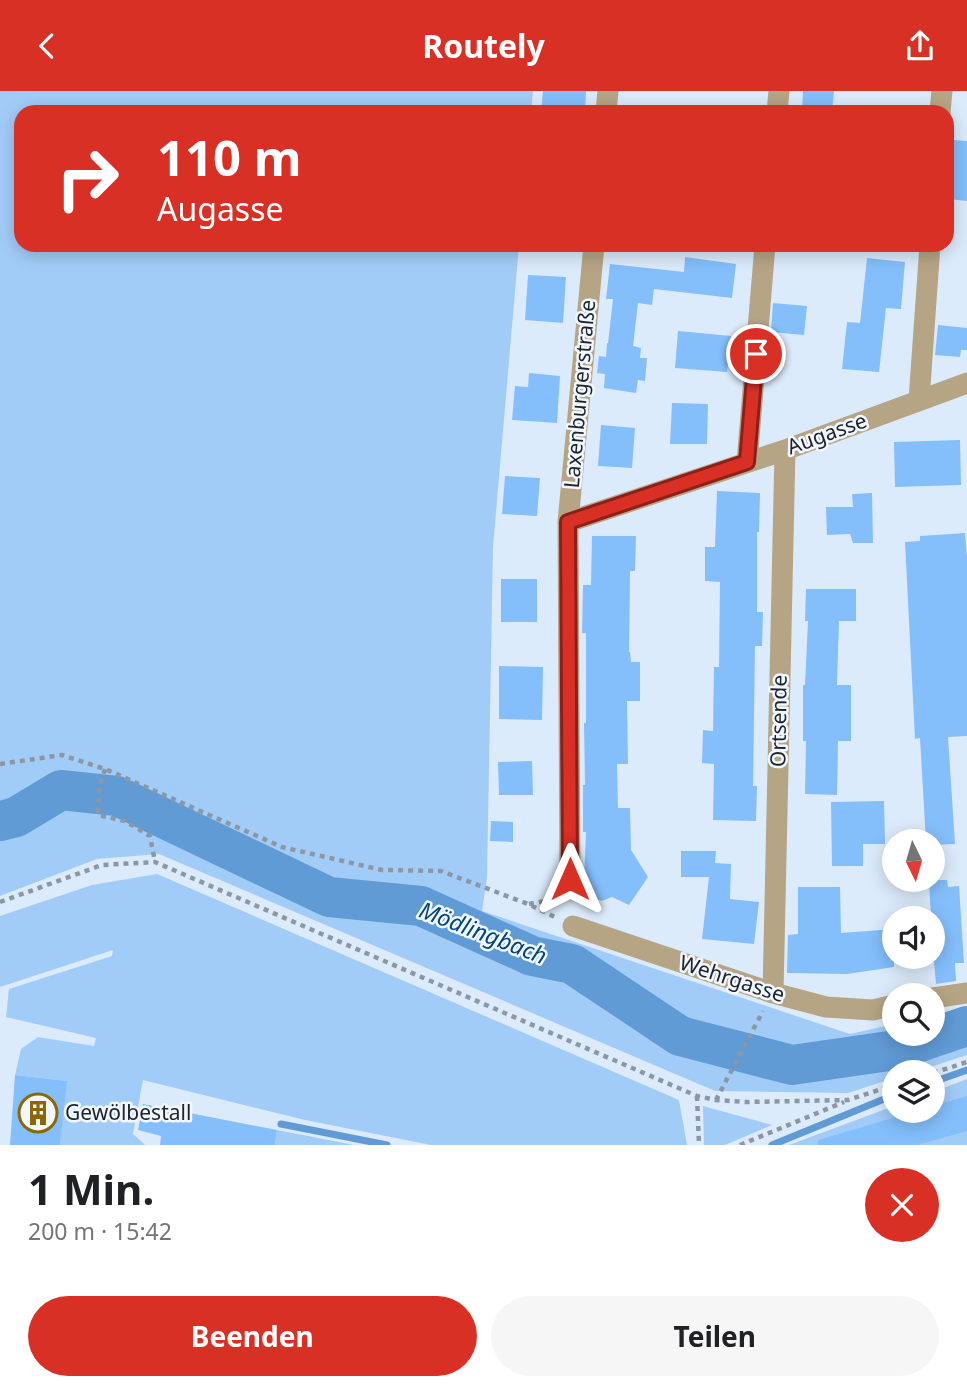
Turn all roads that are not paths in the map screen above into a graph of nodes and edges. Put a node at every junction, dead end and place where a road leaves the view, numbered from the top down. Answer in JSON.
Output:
{"nodes":[{"id":1,"x":593,"y":252,"type":"edge"},
{"id":2,"x":764,"y":252,"type":"edge"},
{"id":3,"x":930,"y":252,"type":"edge"},
{"id":4,"x":967,"y":383,"type":"edge"},
{"id":5,"x":919,"y":400,"type":"junction"},
{"id":6,"x":785,"y":450,"type":"junction"},
{"id":7,"x":747,"y":462,"type":"junction"},
{"id":8,"x":568,"y":522,"type":"junction"},
{"id":9,"x":570,"y":879,"type":"dead end"},
{"id":10,"x":573,"y":926,"type":"road end"},
{"id":11,"x":967,"y":993,"type":"edge"},
{"id":12,"x":945,"y":996,"type":"edge"},
{"id":13,"x":768,"y":1002,"type":"junction"},
{"id":14,"x":882,"y":1008,"type":"edge"}],
"edges":[{"from":1,"to":8,"type":"street","name":"Laxenburgerstraße"},
{"from":2,"to":7,"type":"street"},
{"from":3,"to":5,"type":"street"},
{"from":4,"to":5,"type":"street","name":"Augasse"},
{"from":5,"to":6,"type":"street","name":"Augasse"},
{"from":6,"to":7,"type":"street","name":"Augasse"},
{"from":6,"to":13,"type":"street","name":"Ortsende"},
{"from":7,"to":8,"type":"street","name":"Augasse"},
{"from":8,"to":9,"type":"street","name":"Laxenburgerstraße"},
{"from":10,"to":13,"type":"street","name":"Wehrgasse"},
{"from":11,"to":12,"type":"street"},
{"from":13,"to":14,"type":"street","name":"Wehrgasse"}]}
